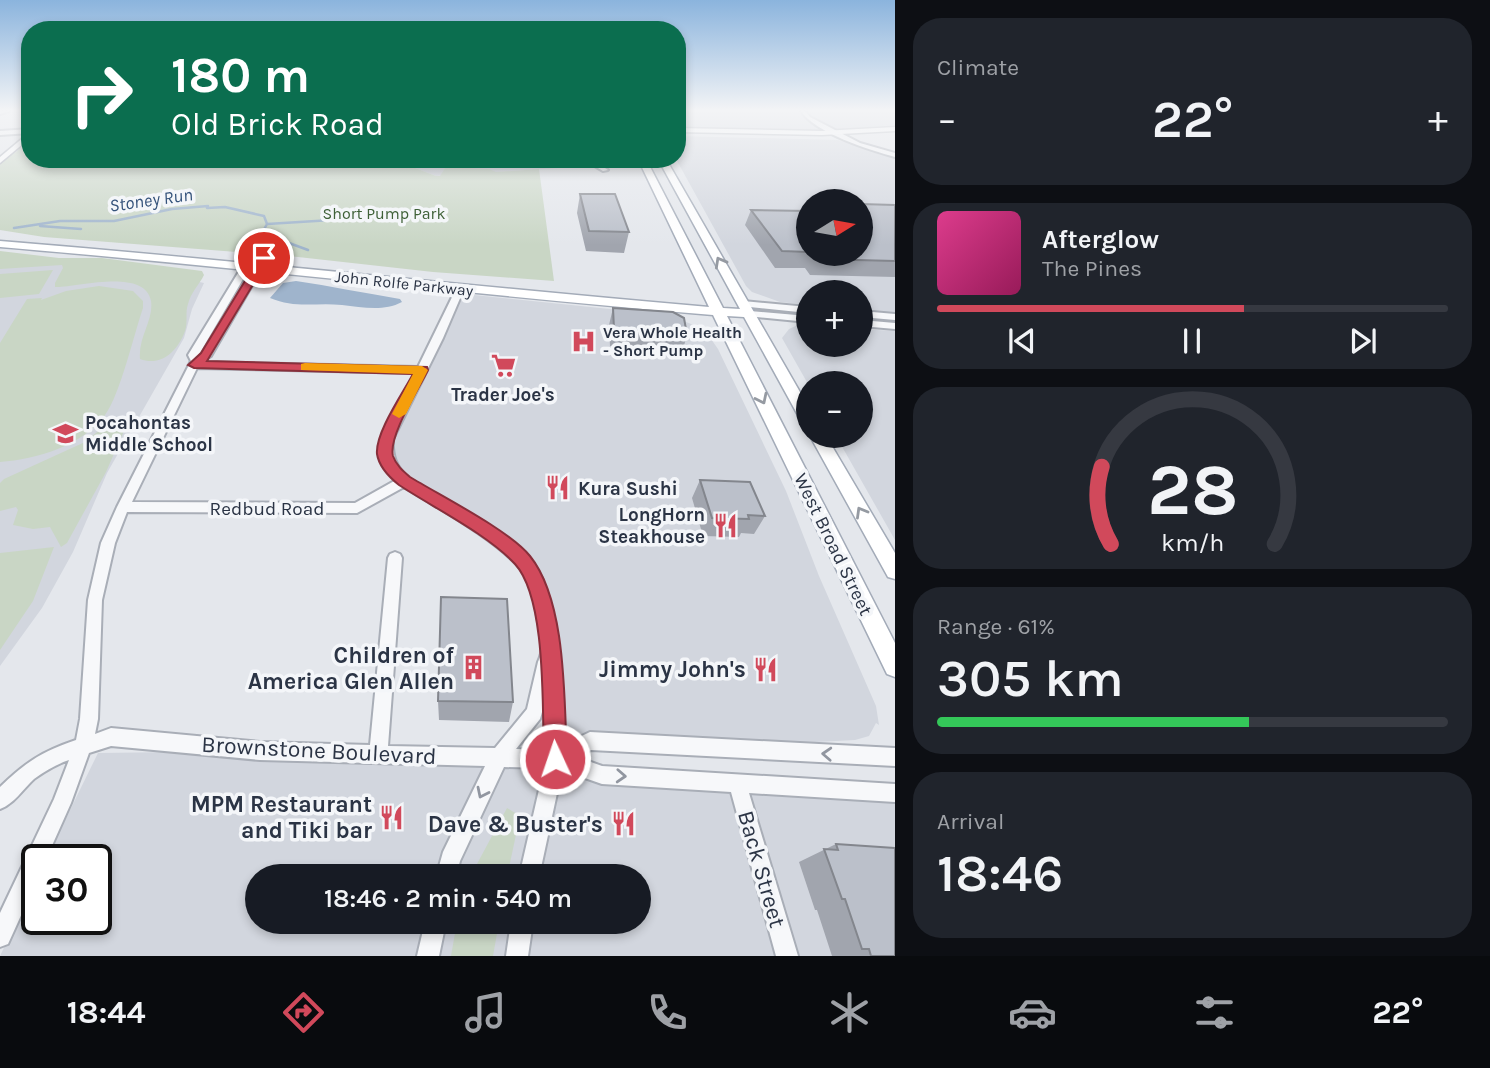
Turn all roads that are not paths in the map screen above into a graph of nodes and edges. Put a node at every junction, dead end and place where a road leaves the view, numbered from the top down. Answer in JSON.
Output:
{"nodes":[{"id":1,"x":602,"y":168,"type":"edge"},
{"id":2,"x":646,"y":168,"type":"edge"},
{"id":3,"x":667,"y":168,"type":"edge"},
{"id":4,"x":605,"y":170,"type":"dead end"},
{"id":5,"x":664,"y":203,"type":"junction"},
{"id":6,"x":697,"y":220,"type":"junction"},
{"id":7,"x":0,"y":237,"type":"edge"},
{"id":8,"x":0,"y":244,"type":"edge"},
{"id":9,"x":256,"y":262,"type":"junction"},
{"id":10,"x":460,"y":289,"type":"junction"},
{"id":11,"x":716,"y":306,"type":"junction"},
{"id":12,"x":668,"y":307,"type":"junction"},
{"id":13,"x":746,"y":309,"type":"junction"},
{"id":14,"x":796,"y":310,"type":"edge"},
{"id":15,"x":873,"y":315,"type":"edge"},
{"id":16,"x":796,"y":317,"type":"edge"},
{"id":17,"x":895,"y":317,"type":"edge"},
{"id":18,"x":873,"y":324,"type":"edge"},
{"id":19,"x":895,"y":326,"type":"edge"},
{"id":20,"x":732,"y":338,"type":"junction"},
{"id":21,"x":195,"y":363,"type":"junction"},
{"id":22,"x":422,"y":370,"type":"junction"},
{"id":23,"x":796,"y":398,"type":"edge"},
{"id":24,"x":825,"y":448,"type":"edge"},
{"id":25,"x":404,"y":481,"type":"junction"},
{"id":26,"x":123,"y":507,"type":"junction"},
{"id":27,"x":395,"y":558,"type":"dead end"},
{"id":28,"x":895,"y":571,"type":"edge"},
{"id":29,"x":550,"y":644,"type":"junction"},
{"id":30,"x":895,"y":666,"type":"edge"},
{"id":31,"x":84,"y":744,"type":"junction"},
{"id":32,"x":378,"y":754,"type":"junction"},
{"id":33,"x":499,"y":757,"type":"junction"},
{"id":34,"x":895,"y":757,"type":"edge"},
{"id":35,"x":555,"y":759,"type":"junction"},
{"id":36,"x":737,"y":782,"type":"junction"},
{"id":37,"x":895,"y":793,"type":"edge"},
{"id":38,"x":0,"y":800,"type":"edge"},
{"id":39,"x":449,"y":864,"type":"edge"},
{"id":40,"x":532,"y":864,"type":"edge"},
{"id":41,"x":433,"y":934,"type":"edge"},
{"id":42,"x":520,"y":934,"type":"edge"},
{"id":43,"x":0,"y":936,"type":"edge"},
{"id":44,"x":428,"y":956,"type":"edge"},
{"id":45,"x":517,"y":956,"type":"edge"},
{"id":46,"x":787,"y":956,"type":"edge"}],
"edges":[{"from":1,"to":4,"type":"street"},
{"from":2,"to":5,"type":"main road","name":"West Broad Street"},
{"from":3,"to":6,"type":"main road"},
{"from":5,"to":6,"type":"main road"},
{"from":5,"to":11,"type":"main road","name":"West Broad Street"},
{"from":13,"to":6,"type":"main road","one_way":true},
{"from":7,"to":9,"type":"main road","name":"John Rolfe Parkway"},
{"from":8,"to":9,"type":"main road","name":"John Rolfe Parkway"},
{"from":9,"to":10,"type":"main road","name":"John Rolfe Parkway"},
{"from":9,"to":11,"type":"main road","name":"John Rolfe Parkway"},
{"from":9,"to":21,"type":"street"},
{"from":10,"to":12,"type":"main road","name":"John Rolfe Parkway"},
{"from":10,"to":22,"type":"street"},
{"from":11,"to":12,"type":"main road","name":"John Rolfe Parkway"},
{"from":11,"to":13,"type":"main road","name":"John Rolfe Parkway"},
{"from":11,"to":20,"type":"main road","name":"West Broad Street"},
{"from":12,"to":20,"type":"main road"},
{"from":13,"to":14,"type":"street","name":"John Rolfe Parkway"},
{"from":13,"to":16,"type":"street","name":"John Rolfe Parkway"},
{"from":13,"to":23,"type":"main road"},
{"from":15,"to":17,"type":"street"},
{"from":18,"to":19,"type":"street"},
{"from":20,"to":30,"type":"main road","name":"West Broad Street","one_way":true},
{"from":21,"to":22,"type":"street"},
{"from":21,"to":26,"type":"street"},
{"from":22,"to":25,"type":"street"},
{"from":28,"to":24,"type":"main road","name":"West Broad Street","one_way":true},
{"from":25,"to":26,"type":"street","name":"Redbud Road"},
{"from":25,"to":29,"type":"street"},
{"from":26,"to":31,"type":"street"},
{"from":27,"to":32,"type":"street"},
{"from":29,"to":33,"type":"street"},
{"from":29,"to":35,"type":"street"},
{"from":31,"to":32,"type":"street","name":"Brownstone Boulevard"},
{"from":31,"to":38,"type":"street"},
{"from":31,"to":43,"type":"street"},
{"from":32,"to":33,"type":"street","name":"Brownstone Boulevard"},
{"from":33,"to":35,"type":"street","name":"Brownstone Boulevard"},
{"from":33,"to":39,"type":"street","one_way":true},
{"from":34,"to":35,"type":"street","one_way":true},
{"from":35,"to":36,"type":"street","name":"Brownstone Boulevard","one_way":true},
{"from":35,"to":40,"type":"street"},
{"from":36,"to":37,"type":"street","name":"Brownstone Boulevard"},
{"from":36,"to":46,"type":"street","name":"Back Street"},
{"from":41,"to":44,"type":"street"},
{"from":42,"to":45,"type":"street"}]}
